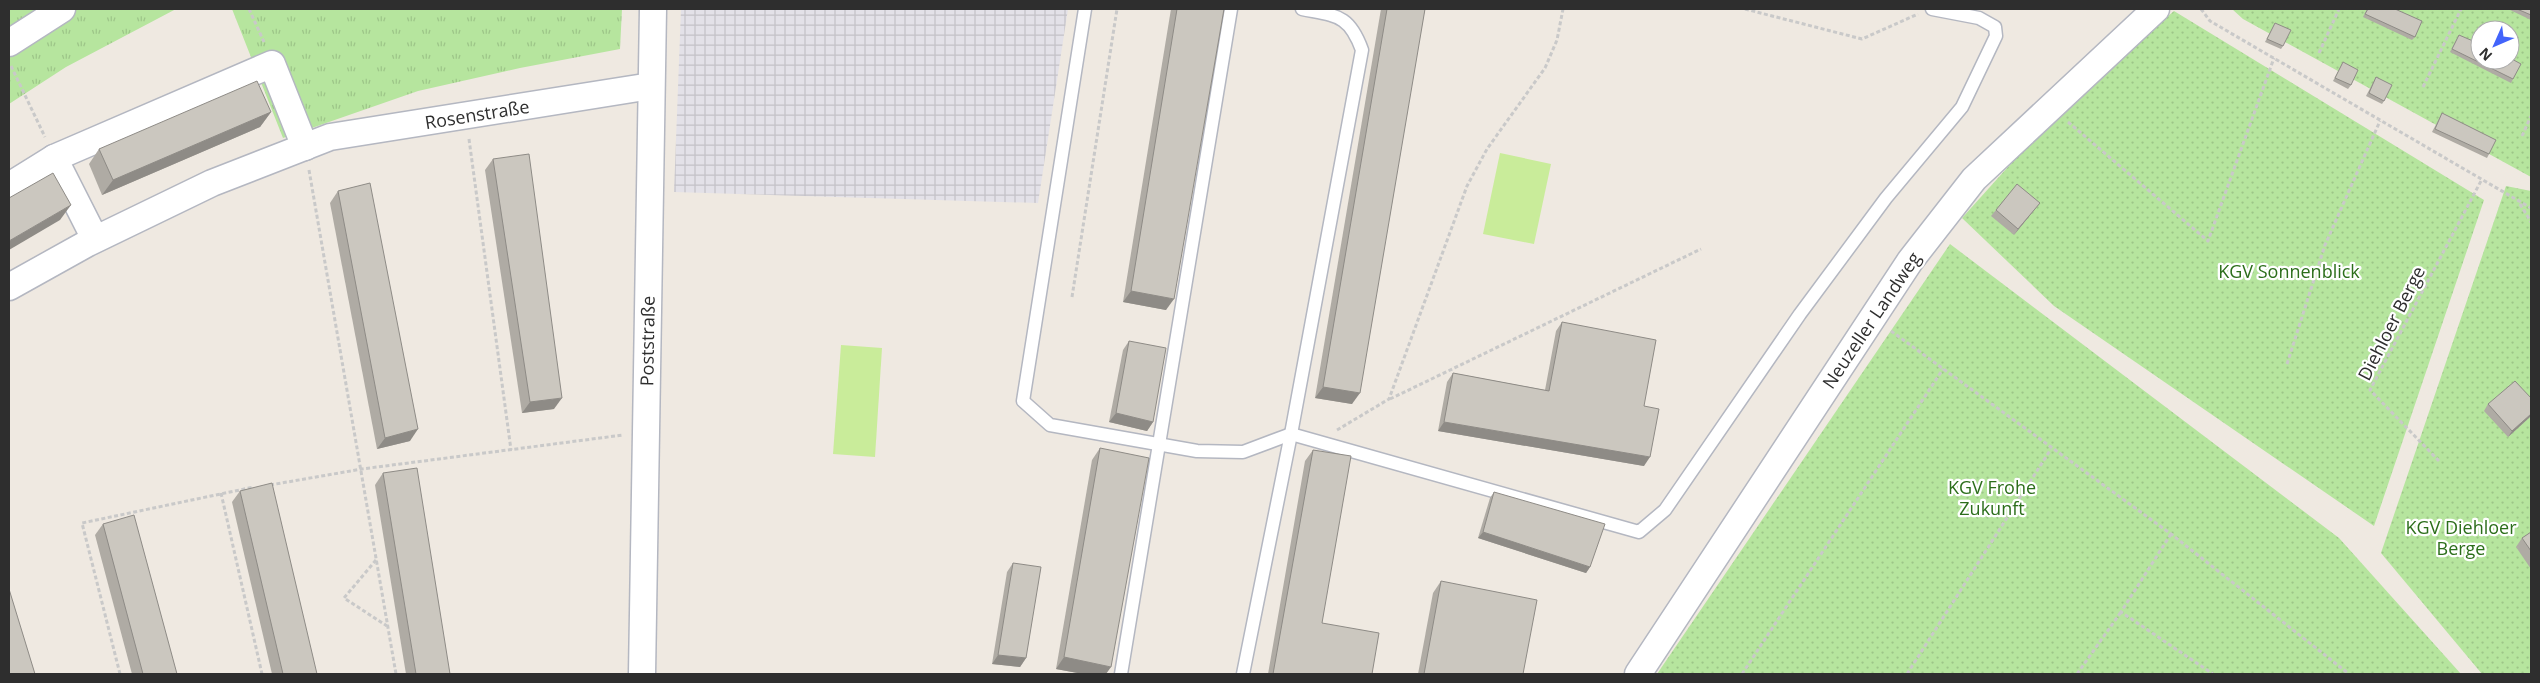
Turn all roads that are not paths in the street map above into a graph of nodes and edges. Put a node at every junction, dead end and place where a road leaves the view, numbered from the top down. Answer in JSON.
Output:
{"nodes":[{"id":1,"x":62,"y":9,"type":"edge"},
{"id":2,"x":653,"y":9,"type":"edge"},
{"id":3,"x":1085,"y":9,"type":"edge"},
{"id":4,"x":1232,"y":9,"type":"edge"},
{"id":5,"x":1302,"y":9,"type":"edge"},
{"id":6,"x":2156,"y":9,"type":"edge"},
{"id":7,"x":1927,"y":11,"type":"edge"},
{"id":8,"x":9,"y":43,"type":"edge"},
{"id":9,"x":651,"y":86,"type":"junction"},
{"id":10,"x":305,"y":147,"type":"junction"},
{"id":11,"x":54,"y":158,"type":"junction"},
{"id":12,"x":9,"y":186,"type":"edge"},
{"id":13,"x":95,"y":239,"type":"junction"},
{"id":14,"x":9,"y":287,"type":"edge"},
{"id":15,"x":1291,"y":434,"type":"junction"},
{"id":16,"x":1161,"y":444,"type":"junction"},
{"id":17,"x":642,"y":674,"type":"edge"},
{"id":18,"x":1121,"y":674,"type":"edge"},
{"id":19,"x":1243,"y":674,"type":"edge"},
{"id":20,"x":1638,"y":674,"type":"edge"}],
"edges":[{"from":1,"to":8,"type":"street"},
{"from":2,"to":9,"type":"street","name":"Poststraße"},
{"from":3,"to":16,"type":"lane"},
{"from":4,"to":16,"type":"lane"},
{"from":5,"to":15,"type":"lane"},
{"from":6,"to":20,"type":"street","name":"Neuzeller Landweg"},
{"from":7,"to":15,"type":"lane"},
{"from":9,"to":10,"type":"street","name":"Rosenstraße"},
{"from":9,"to":17,"type":"street","name":"Poststraße"},
{"from":10,"to":11,"type":"street"},
{"from":10,"to":13,"type":"street","name":"Rosenstraße"},
{"from":11,"to":12,"type":"street"},
{"from":11,"to":13,"type":"street"},
{"from":13,"to":14,"type":"street","name":"Rosenstraße"},
{"from":15,"to":16,"type":"lane"},
{"from":15,"to":19,"type":"lane"},
{"from":16,"to":18,"type":"lane"}]}
